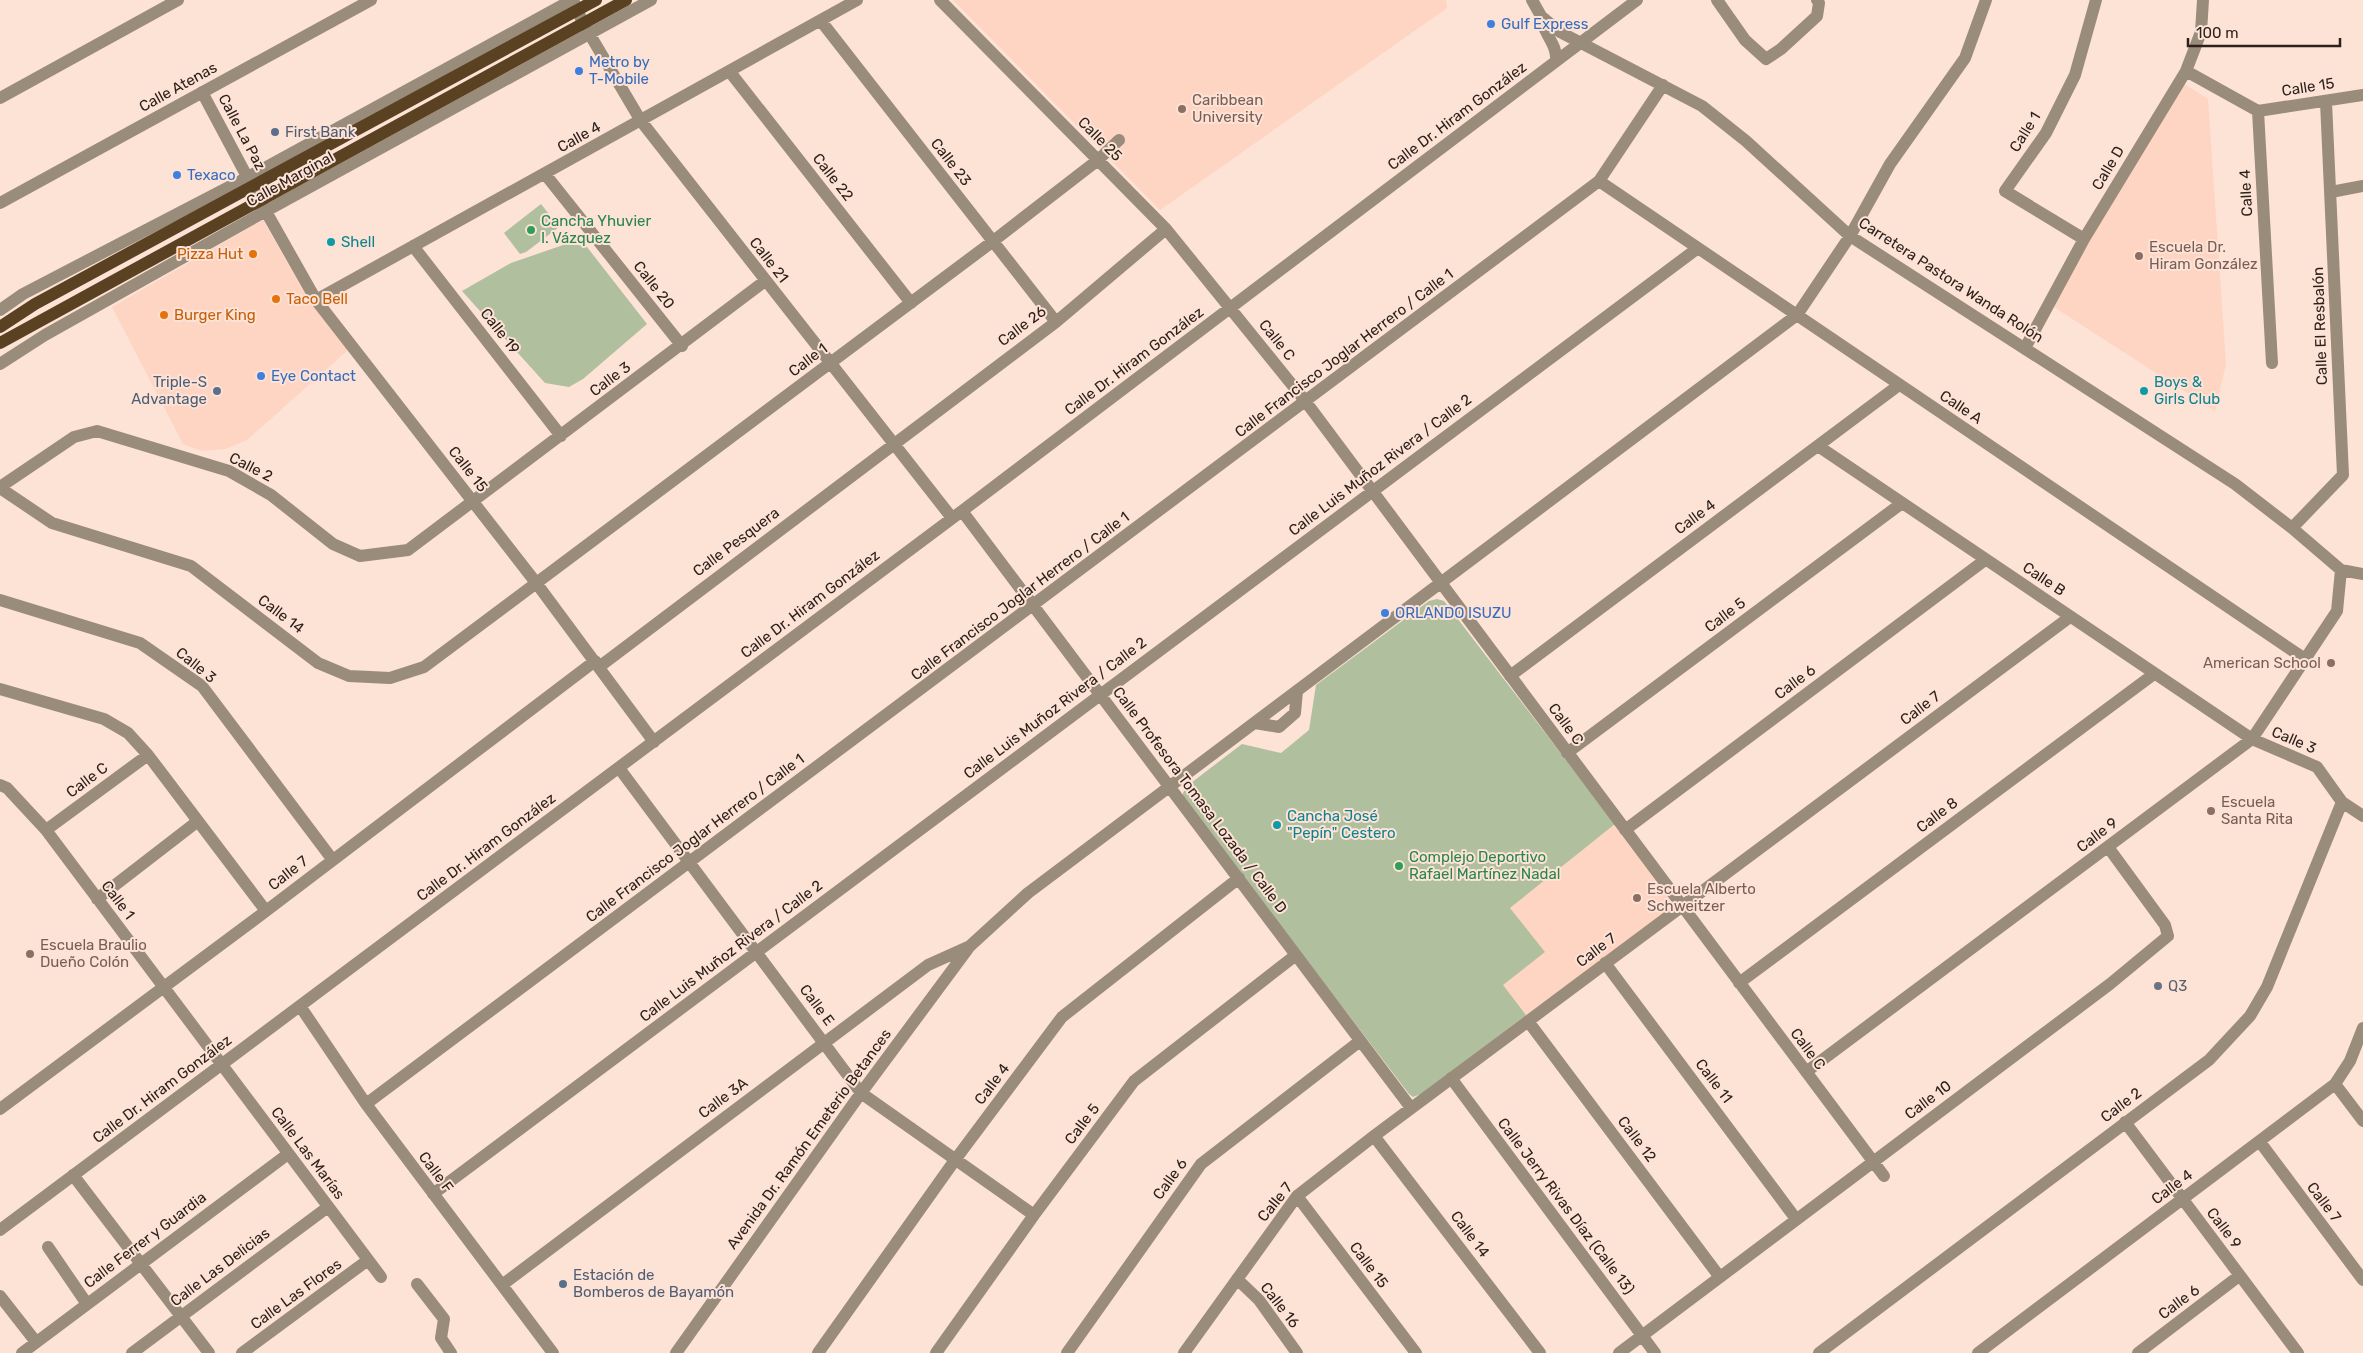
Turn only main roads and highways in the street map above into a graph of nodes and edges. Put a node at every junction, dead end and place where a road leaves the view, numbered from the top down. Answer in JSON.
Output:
{"nodes":[{"id":1,"x":596,"y":0,"type":"edge"},
{"id":2,"x":626,"y":0,"type":"edge"},
{"id":3,"x":574,"y":3,"type":"edge"},
{"id":4,"x":0,"y":327,"type":"edge"},
{"id":5,"x":0,"y":343,"type":"edge"}],
"edges":[{"from":1,"to":3,"type":"main road"},
{"from":2,"to":5,"type":"main road"},
{"from":3,"to":4,"type":"main road"}]}
